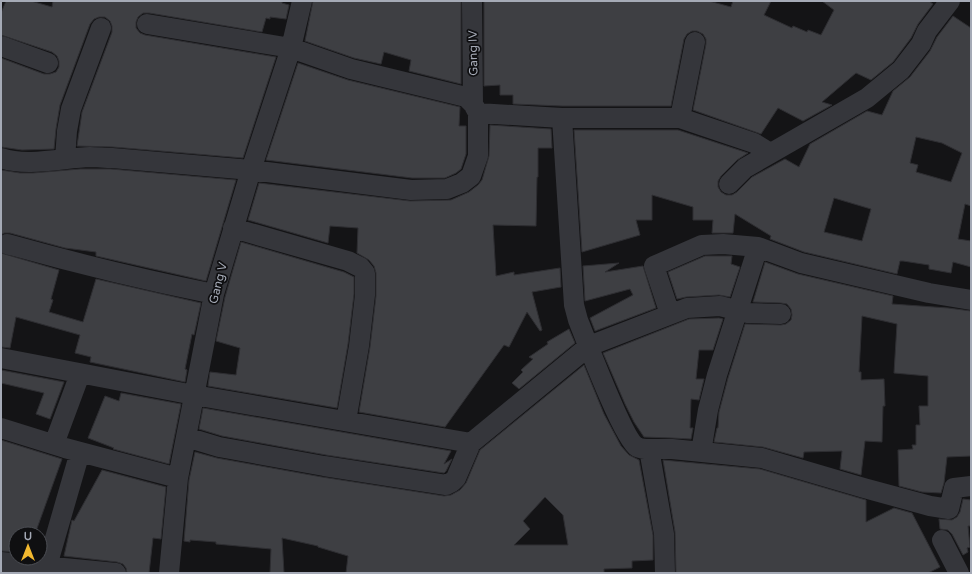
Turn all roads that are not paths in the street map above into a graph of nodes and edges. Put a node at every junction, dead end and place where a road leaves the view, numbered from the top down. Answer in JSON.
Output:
{"nodes":[{"id":1,"x":302,"y":1,"type":"edge"},
{"id":2,"x":472,"y":1,"type":"edge"},
{"id":3,"x":950,"y":1,"type":"edge"},
{"id":4,"x":147,"y":24,"type":"dead end"},
{"id":5,"x":101,"y":28,"type":"dead end"},
{"id":6,"x":695,"y":42,"type":"dead end"},
{"id":7,"x":1,"y":46,"type":"edge"},
{"id":8,"x":291,"y":48,"type":"junction"},
{"id":9,"x":48,"y":63,"type":"dead end"},
{"id":10,"x":476,"y":109,"type":"junction"},
{"id":11,"x":562,"y":118,"type":"junction"},
{"id":12,"x":680,"y":118,"type":"junction"},
{"id":13,"x":770,"y":153,"type":"junction"},
{"id":14,"x":1,"y":158,"type":"edge"},
{"id":15,"x":65,"y":159,"type":"junction"},
{"id":16,"x":251,"y":170,"type":"junction"},
{"id":17,"x":729,"y":184,"type":"dead end"},
{"id":18,"x":233,"y":228,"type":"junction"},
{"id":19,"x":7,"y":244,"type":"dead end"},
{"id":20,"x":758,"y":247,"type":"junction"},
{"id":21,"x":214,"y":294,"type":"junction"},
{"id":22,"x":971,"y":300,"type":"edge"},
{"id":23,"x":738,"y":310,"type":"junction"},
{"id":24,"x":670,"y":314,"type":"junction"},
{"id":25,"x":781,"y":314,"type":"dead end"},
{"id":26,"x":589,"y":346,"type":"junction"},
{"id":27,"x":1,"y":358,"type":"edge"},
{"id":28,"x":80,"y":374,"type":"junction"},
{"id":29,"x":194,"y":395,"type":"junction"},
{"id":30,"x":346,"y":421,"type":"junction"},
{"id":31,"x":1,"y":428,"type":"edge"},
{"id":32,"x":186,"y":437,"type":"junction"},
{"id":33,"x":471,"y":443,"type":"junction"},
{"id":34,"x":54,"y":444,"type":"junction"},
{"id":35,"x":649,"y":449,"type":"junction"},
{"id":36,"x":80,"y":452,"type":"junction"},
{"id":37,"x":701,"y":452,"type":"junction"},
{"id":38,"x":178,"y":478,"type":"junction"},
{"id":39,"x":971,"y":486,"type":"edge"},
{"id":40,"x":942,"y":540,"type":"dead end"},
{"id":41,"x":48,"y":563,"type":"edge"},
{"id":42,"x":47,"y":566,"type":"edge"},
{"id":43,"x":116,"y":573,"type":"edge"},
{"id":44,"x":169,"y":573,"type":"edge"},
{"id":45,"x":665,"y":573,"type":"edge"},
{"id":46,"x":959,"y":573,"type":"edge"}],
"edges":[{"from":1,"to":8,"type":"street","name":"Gang V"},
{"from":2,"to":10,"type":"street","name":"Gang IV"},
{"from":3,"to":13,"type":"street"},
{"from":4,"to":8,"type":"street"},
{"from":5,"to":15,"type":"street"},
{"from":6,"to":12,"type":"street"},
{"from":7,"to":9,"type":"street"},
{"from":8,"to":10,"type":"street"},
{"from":8,"to":16,"type":"street","name":"Gang V"},
{"from":10,"to":11,"type":"street"},
{"from":10,"to":16,"type":"street","name":"Gang IV"},
{"from":11,"to":12,"type":"street"},
{"from":11,"to":26,"type":"street"},
{"from":12,"to":13,"type":"street"},
{"from":13,"to":17,"type":"street"},
{"from":14,"to":15,"type":"street","name":"Gang IV"},
{"from":15,"to":16,"type":"street","name":"Gang IV"},
{"from":16,"to":18,"type":"street","name":"Gang V"},
{"from":18,"to":21,"type":"street","name":"Gang V"},
{"from":18,"to":30,"type":"street"},
{"from":19,"to":21,"type":"street"},
{"from":20,"to":22,"type":"street"},
{"from":20,"to":23,"type":"street"},
{"from":20,"to":24,"type":"street"},
{"from":21,"to":29,"type":"street","name":"Gang V"},
{"from":23,"to":24,"type":"street"},
{"from":23,"to":25,"type":"street"},
{"from":23,"to":37,"type":"street"},
{"from":24,"to":26,"type":"street"},
{"from":26,"to":33,"type":"street"},
{"from":26,"to":35,"type":"street"},
{"from":27,"to":28,"type":"street"},
{"from":28,"to":29,"type":"street"},
{"from":28,"to":34,"type":"street"},
{"from":29,"to":30,"type":"street"},
{"from":29,"to":32,"type":"street","name":"Gang V"},
{"from":30,"to":33,"type":"street"},
{"from":31,"to":34,"type":"street"},
{"from":32,"to":33,"type":"street"},
{"from":32,"to":38,"type":"street","name":"Gang V"},
{"from":34,"to":36,"type":"street"},
{"from":35,"to":37,"type":"street"},
{"from":35,"to":45,"type":"street"},
{"from":36,"to":38,"type":"street"},
{"from":36,"to":41,"type":"street"},
{"from":37,"to":39,"type":"street"},
{"from":38,"to":44,"type":"street","name":"Gang V"},
{"from":40,"to":46,"type":"street"},
{"from":42,"to":43,"type":"street"}]}
